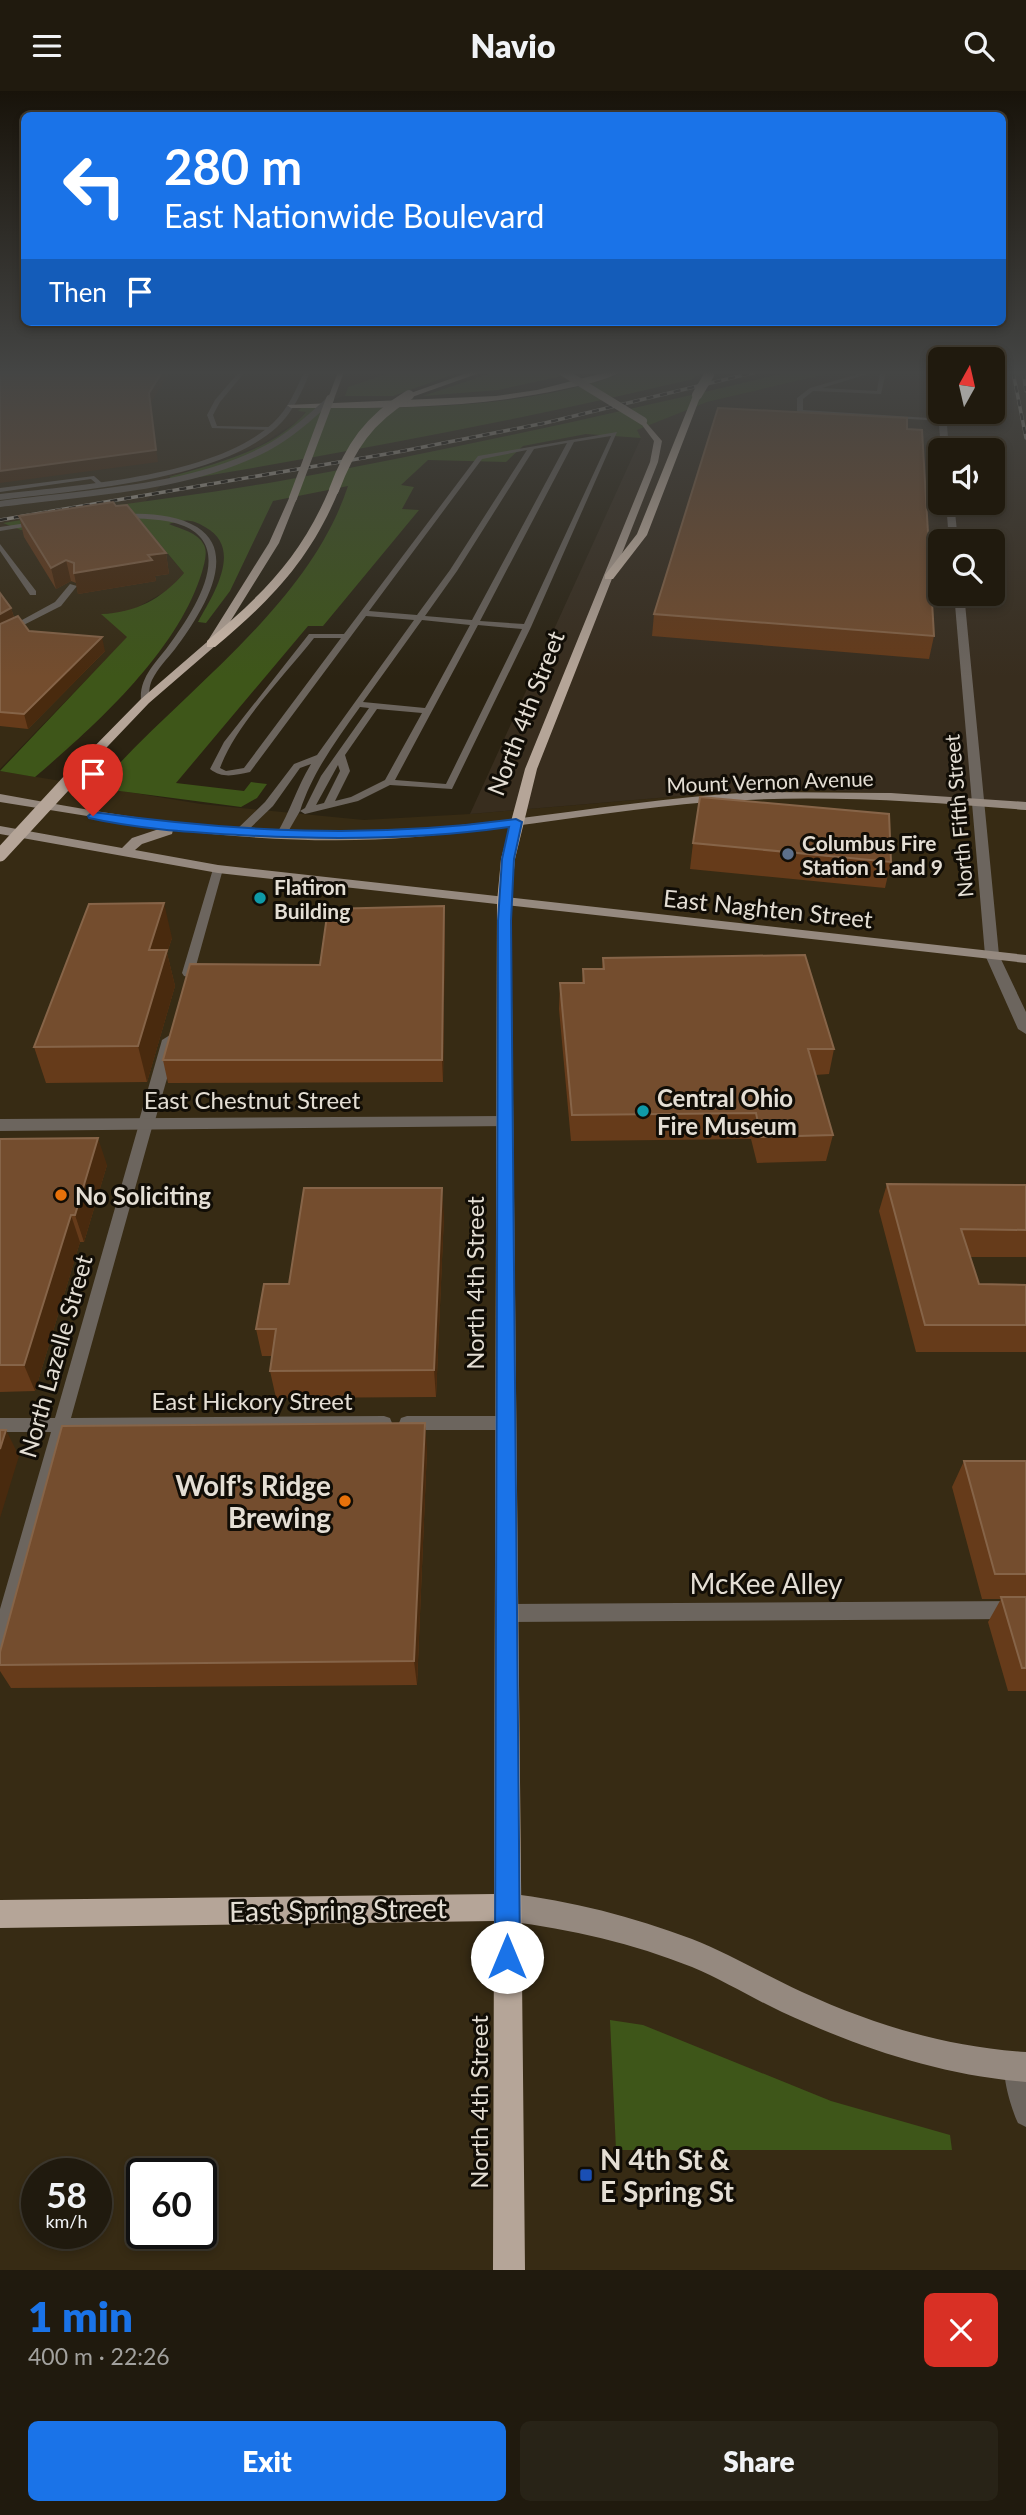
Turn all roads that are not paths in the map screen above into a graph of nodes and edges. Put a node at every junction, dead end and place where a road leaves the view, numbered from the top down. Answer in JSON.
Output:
{"nodes":[{"id":1,"x":143,"y":474,"type":"edge"},
{"id":2,"x":191,"y":474,"type":"edge"},
{"id":3,"x":302,"y":474,"type":"edge"},
{"id":4,"x":341,"y":474,"type":"edge"},
{"id":5,"x":469,"y":474,"type":"edge"},
{"id":6,"x":515,"y":474,"type":"edge"},
{"id":7,"x":554,"y":474,"type":"edge"},
{"id":8,"x":597,"y":474,"type":"edge"},
{"id":9,"x":649,"y":474,"type":"edge"},
{"id":10,"x":666,"y":474,"type":"edge"},
{"id":11,"x":100,"y":484,"type":"junction"},
{"id":12,"x":0,"y":489,"type":"edge"},
{"id":13,"x":0,"y":497,"type":"edge"},
{"id":14,"x":0,"y":504,"type":"edge"},
{"id":15,"x":113,"y":516,"type":"edge"},
{"id":16,"x":49,"y":522,"type":"edge"},
{"id":17,"x":0,"y":529,"type":"edge"},
{"id":18,"x":0,"y":546,"type":"edge"},
{"id":19,"x":609,"y":577,"type":"junction"},
{"id":20,"x":73,"y":586,"type":"edge"},
{"id":21,"x":33,"y":593,"type":"dead end"},
{"id":22,"x":959,"y":606,"type":"edge"},
{"id":23,"x":364,"y":614,"type":"junction"},
{"id":24,"x":419,"y":618,"type":"junction"},
{"id":25,"x":476,"y":623,"type":"junction"},
{"id":26,"x":527,"y":627,"type":"junction"},
{"id":27,"x":0,"y":635,"type":"edge"},
{"id":28,"x":348,"y":636,"type":"junction"},
{"id":29,"x":211,"y":644,"type":"junction"},
{"id":30,"x":145,"y":701,"type":"junction"},
{"id":31,"x":358,"y":704,"type":"junction"},
{"id":32,"x":374,"y":705,"type":"junction"},
{"id":33,"x":428,"y":711,"type":"junction"},
{"id":34,"x":322,"y":755,"type":"junction"},
{"id":35,"x":340,"y":755,"type":"junction"},
{"id":36,"x":389,"y":782,"type":"junction"},
{"id":37,"x":0,"y":798,"type":"edge"},
{"id":38,"x":978,"y":802,"type":"junction"},
{"id":39,"x":328,"y":806,"type":"junction"},
{"id":40,"x":1026,"y":806,"type":"edge"},
{"id":41,"x":309,"y":810,"type":"junction"},
{"id":42,"x":294,"y":814,"type":"junction"},
{"id":43,"x":516,"y":822,"type":"junction"},
{"id":44,"x":184,"y":828,"type":"junction"},
{"id":45,"x":0,"y":830,"type":"edge"},
{"id":46,"x":239,"y":833,"type":"junction"},
{"id":47,"x":281,"y":835,"type":"junction"},
{"id":48,"x":124,"y":853,"type":"junction"},
{"id":49,"x":0,"y":855,"type":"edge"},
{"id":50,"x":218,"y":869,"type":"junction"},
{"id":51,"x":505,"y":902,"type":"junction"},
{"id":52,"x":992,"y":955,"type":"junction"},
{"id":53,"x":1026,"y":959,"type":"edge"},
{"id":54,"x":186,"y":979,"type":"edge"},
{"id":55,"x":174,"y":1025,"type":"edge"},
{"id":56,"x":1026,"y":1029,"type":"edge"},
{"id":57,"x":504,"y":1122,"type":"junction"},
{"id":58,"x":146,"y":1124,"type":"junction"},
{"id":59,"x":0,"y":1125,"type":"edge"},
{"id":60,"x":505,"y":1423,"type":"junction"},
{"id":61,"x":0,"y":1425,"type":"edge"},
{"id":62,"x":61,"y":1425,"type":"junction"},
{"id":63,"x":1026,"y":1610,"type":"edge"},
{"id":64,"x":506,"y":1613,"type":"junction"},
{"id":65,"x":0,"y":1642,"type":"edge"},
{"id":66,"x":507,"y":1907,"type":"junction"},
{"id":67,"x":0,"y":1913,"type":"edge"},
{"id":68,"x":1020,"y":2067,"type":"edge"},
{"id":69,"x":1026,"y":2115,"type":"edge"},
{"id":70,"x":509,"y":2270,"type":"edge"}],
"edges":[{"from":1,"to":11,"type":"street"},
{"from":2,"to":14,"type":"lane","bridge":true},
{"from":3,"to":29,"type":"main road","bridge":true},
{"from":4,"to":29,"type":"highway","bridge":true},
{"from":5,"to":23,"type":"lane"},
{"from":6,"to":24,"type":"lane"},
{"from":7,"to":25,"type":"lane"},
{"from":8,"to":26,"type":"lane"},
{"from":9,"to":19,"type":"main road","name":"North 4th Street","bridge":true},
{"from":10,"to":19,"type":"highway","bridge":true},
{"from":11,"to":12,"type":"lane"},
{"from":11,"to":13,"type":"street"},
{"from":15,"to":30,"type":"lane"},
{"from":16,"to":17,"type":"lane"},
{"from":18,"to":21,"type":"lane"},
{"from":19,"to":43,"type":"main road","name":"North 4th Street"},
{"from":20,"to":27,"type":"lane"},
{"from":22,"to":38,"type":"street","name":"North Fifth Street"},
{"from":23,"to":24,"type":"lane"},
{"from":23,"to":28,"type":"lane"},
{"from":24,"to":25,"type":"lane"},
{"from":24,"to":31,"type":"lane"},
{"from":25,"to":26,"type":"lane"},
{"from":25,"to":33,"type":"lane"},
{"from":26,"to":36,"type":"lane"},
{"from":28,"to":28,"type":"lane"},
{"from":29,"to":30,"type":"main road"},
{"from":30,"to":49,"type":"main road","bridge":true},
{"from":31,"to":32,"type":"lane"},
{"from":31,"to":34,"type":"lane"},
{"from":32,"to":33,"type":"lane"},
{"from":32,"to":35,"type":"lane"},
{"from":33,"to":36,"type":"lane"},
{"from":34,"to":42,"type":"lane"},
{"from":34,"to":46,"type":"lane"},
{"from":35,"to":39,"type":"lane"},
{"from":35,"to":41,"type":"lane"},
{"from":36,"to":39,"type":"lane"},
{"from":37,"to":44,"type":"main road","name":"Mount Vernon Avenue"},
{"from":38,"to":40,"type":"main road","name":"Mount Vernon Avenue"},
{"from":38,"to":43,"type":"main road","name":"Mount Vernon Avenue"},
{"from":38,"to":52,"type":"street","name":"North Fifth Street"},
{"from":39,"to":41,"type":"lane"},
{"from":41,"to":42,"type":"lane"},
{"from":42,"to":47,"type":"lane"},
{"from":43,"to":47,"type":"main road","name":"Mount Vernon Avenue"},
{"from":43,"to":51,"type":"main road","name":"North 4th Street"},
{"from":44,"to":46,"type":"main road","name":"Mount Vernon Avenue"},
{"from":44,"to":48,"type":"main road"},
{"from":45,"to":48,"type":"main road","name":"East Naghten Street"},
{"from":46,"to":47,"type":"main road","name":"Mount Vernon Avenue"},
{"from":48,"to":50,"type":"main road","name":"East Naghten Street"},
{"from":50,"to":51,"type":"main road","name":"East Naghten Street"},
{"from":50,"to":54,"type":"lane"},
{"from":51,"to":52,"type":"main road","name":"East Naghten Street"},
{"from":51,"to":57,"type":"main road","name":"North 4th Street"},
{"from":52,"to":53,"type":"main road","name":"East Naghten Street"},
{"from":52,"to":56,"type":"street","name":"North Fifth Street"},
{"from":55,"to":58,"type":"street"},
{"from":57,"to":58,"type":"street","name":"East Chestnut Street"},
{"from":57,"to":60,"type":"main road","name":"North 4th Street"},
{"from":58,"to":59,"type":"street","name":"East Chestnut Street"},
{"from":58,"to":62,"type":"lane","name":"North Lazelle Street"},
{"from":60,"to":62,"type":"lane","name":"East Hickory Street"},
{"from":60,"to":64,"type":"main road","name":"North 4th Street"},
{"from":61,"to":62,"type":"lane","name":"East Hickory Street"},
{"from":62,"to":65,"type":"lane","name":"North Lazelle Street"},
{"from":63,"to":64,"type":"lane","name":"McKee Alley"},
{"from":64,"to":66,"type":"main road","name":"North 4th Street"},
{"from":66,"to":67,"type":"main road","name":"East Spring Street"},
{"from":66,"to":68,"type":"main road","name":"East Spring Street"},
{"from":66,"to":70,"type":"main road","name":"North 4th Street"},
{"from":68,"to":69,"type":"lane"}]}
